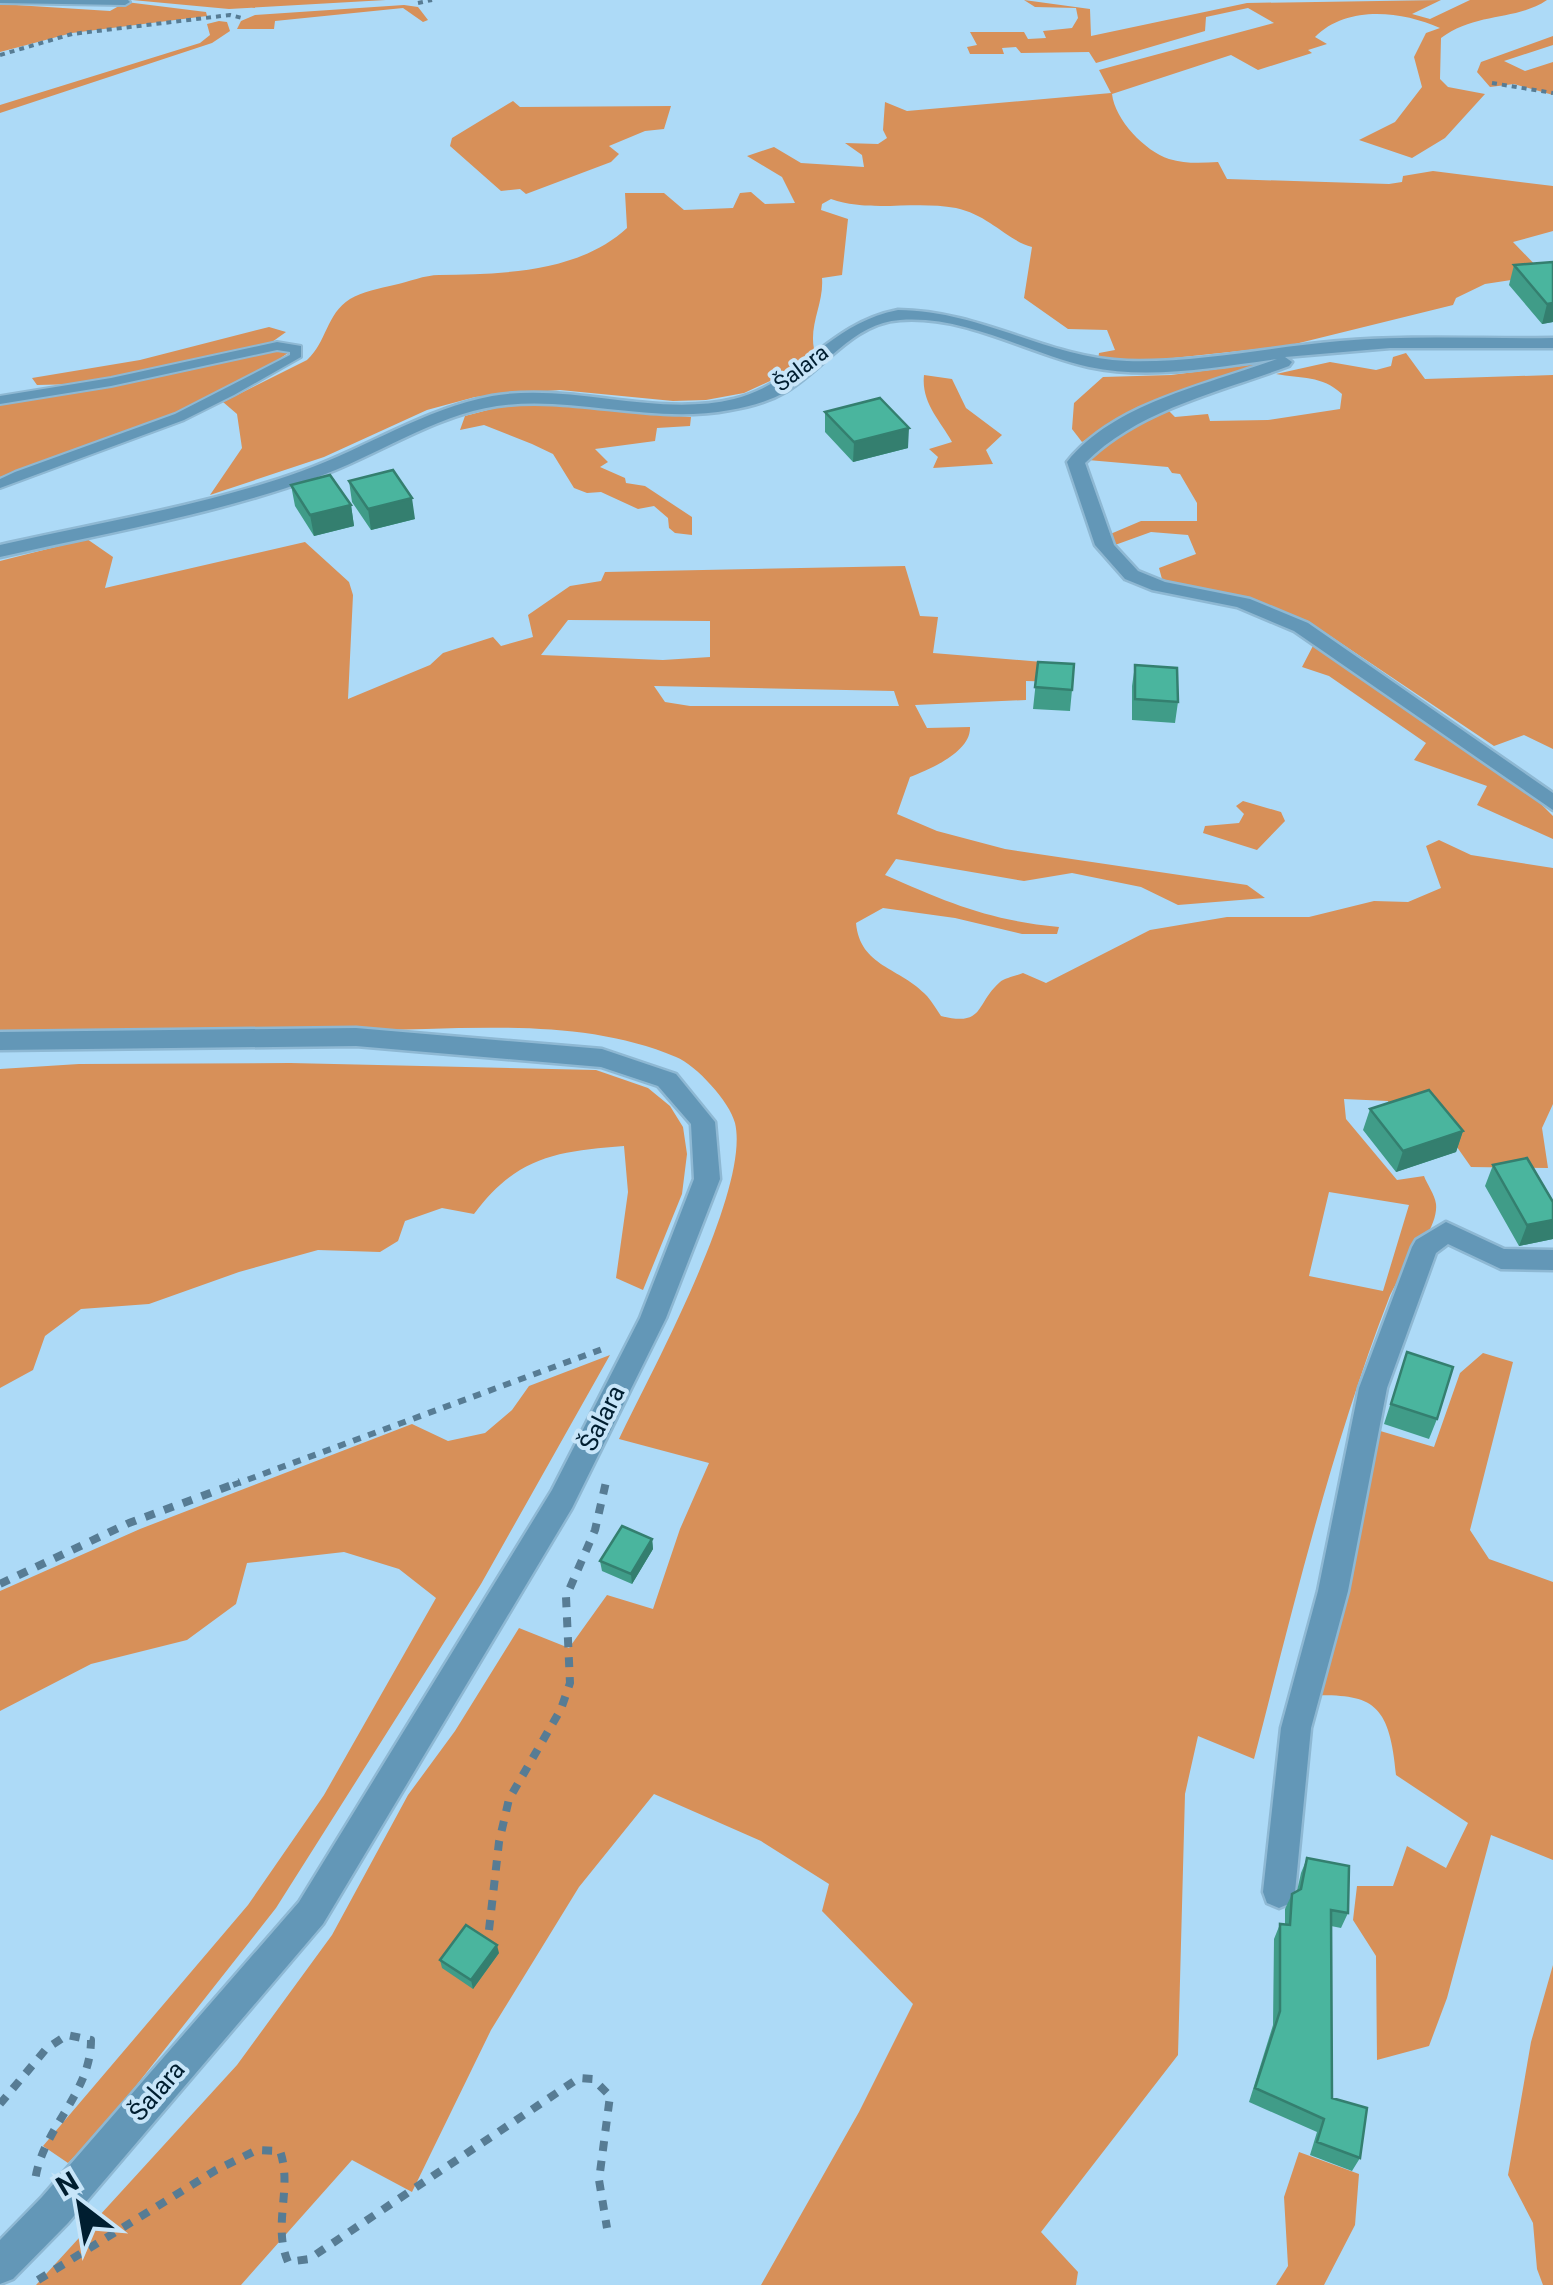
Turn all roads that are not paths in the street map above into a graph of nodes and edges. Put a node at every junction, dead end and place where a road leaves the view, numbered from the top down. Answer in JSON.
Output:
{"nodes":[{"id":1,"x":0,"y":0,"type":"edge"},
{"id":2,"x":125,"y":2,"type":"edge"},
{"id":3,"x":1553,"y":343,"type":"edge"},
{"id":4,"x":1311,"y":350,"type":"junction"},
{"id":5,"x":0,"y":400,"type":"edge"},
{"id":6,"x":0,"y":484,"type":"edge"},
{"id":7,"x":0,"y":551,"type":"edge"},
{"id":8,"x":1553,"y":803,"type":"edge"},
{"id":9,"x":0,"y":1041,"type":"edge"},
{"id":10,"x":1553,"y":1260,"type":"edge"},
{"id":11,"x":1279,"y":1892,"type":"dead end"},
{"id":12,"x":0,"y":2266,"type":"edge"}],
"edges":[{"from":1,"to":2,"type":"lane"},
{"from":3,"to":4,"type":"street","name":"Šalara"},
{"from":4,"to":7,"type":"street","name":"Šalara"},
{"from":4,"to":8,"type":"street"},
{"from":5,"to":6,"type":"lane"},
{"from":9,"to":12,"type":"street","name":"Šalara"},
{"from":10,"to":11,"type":"street"}]}
